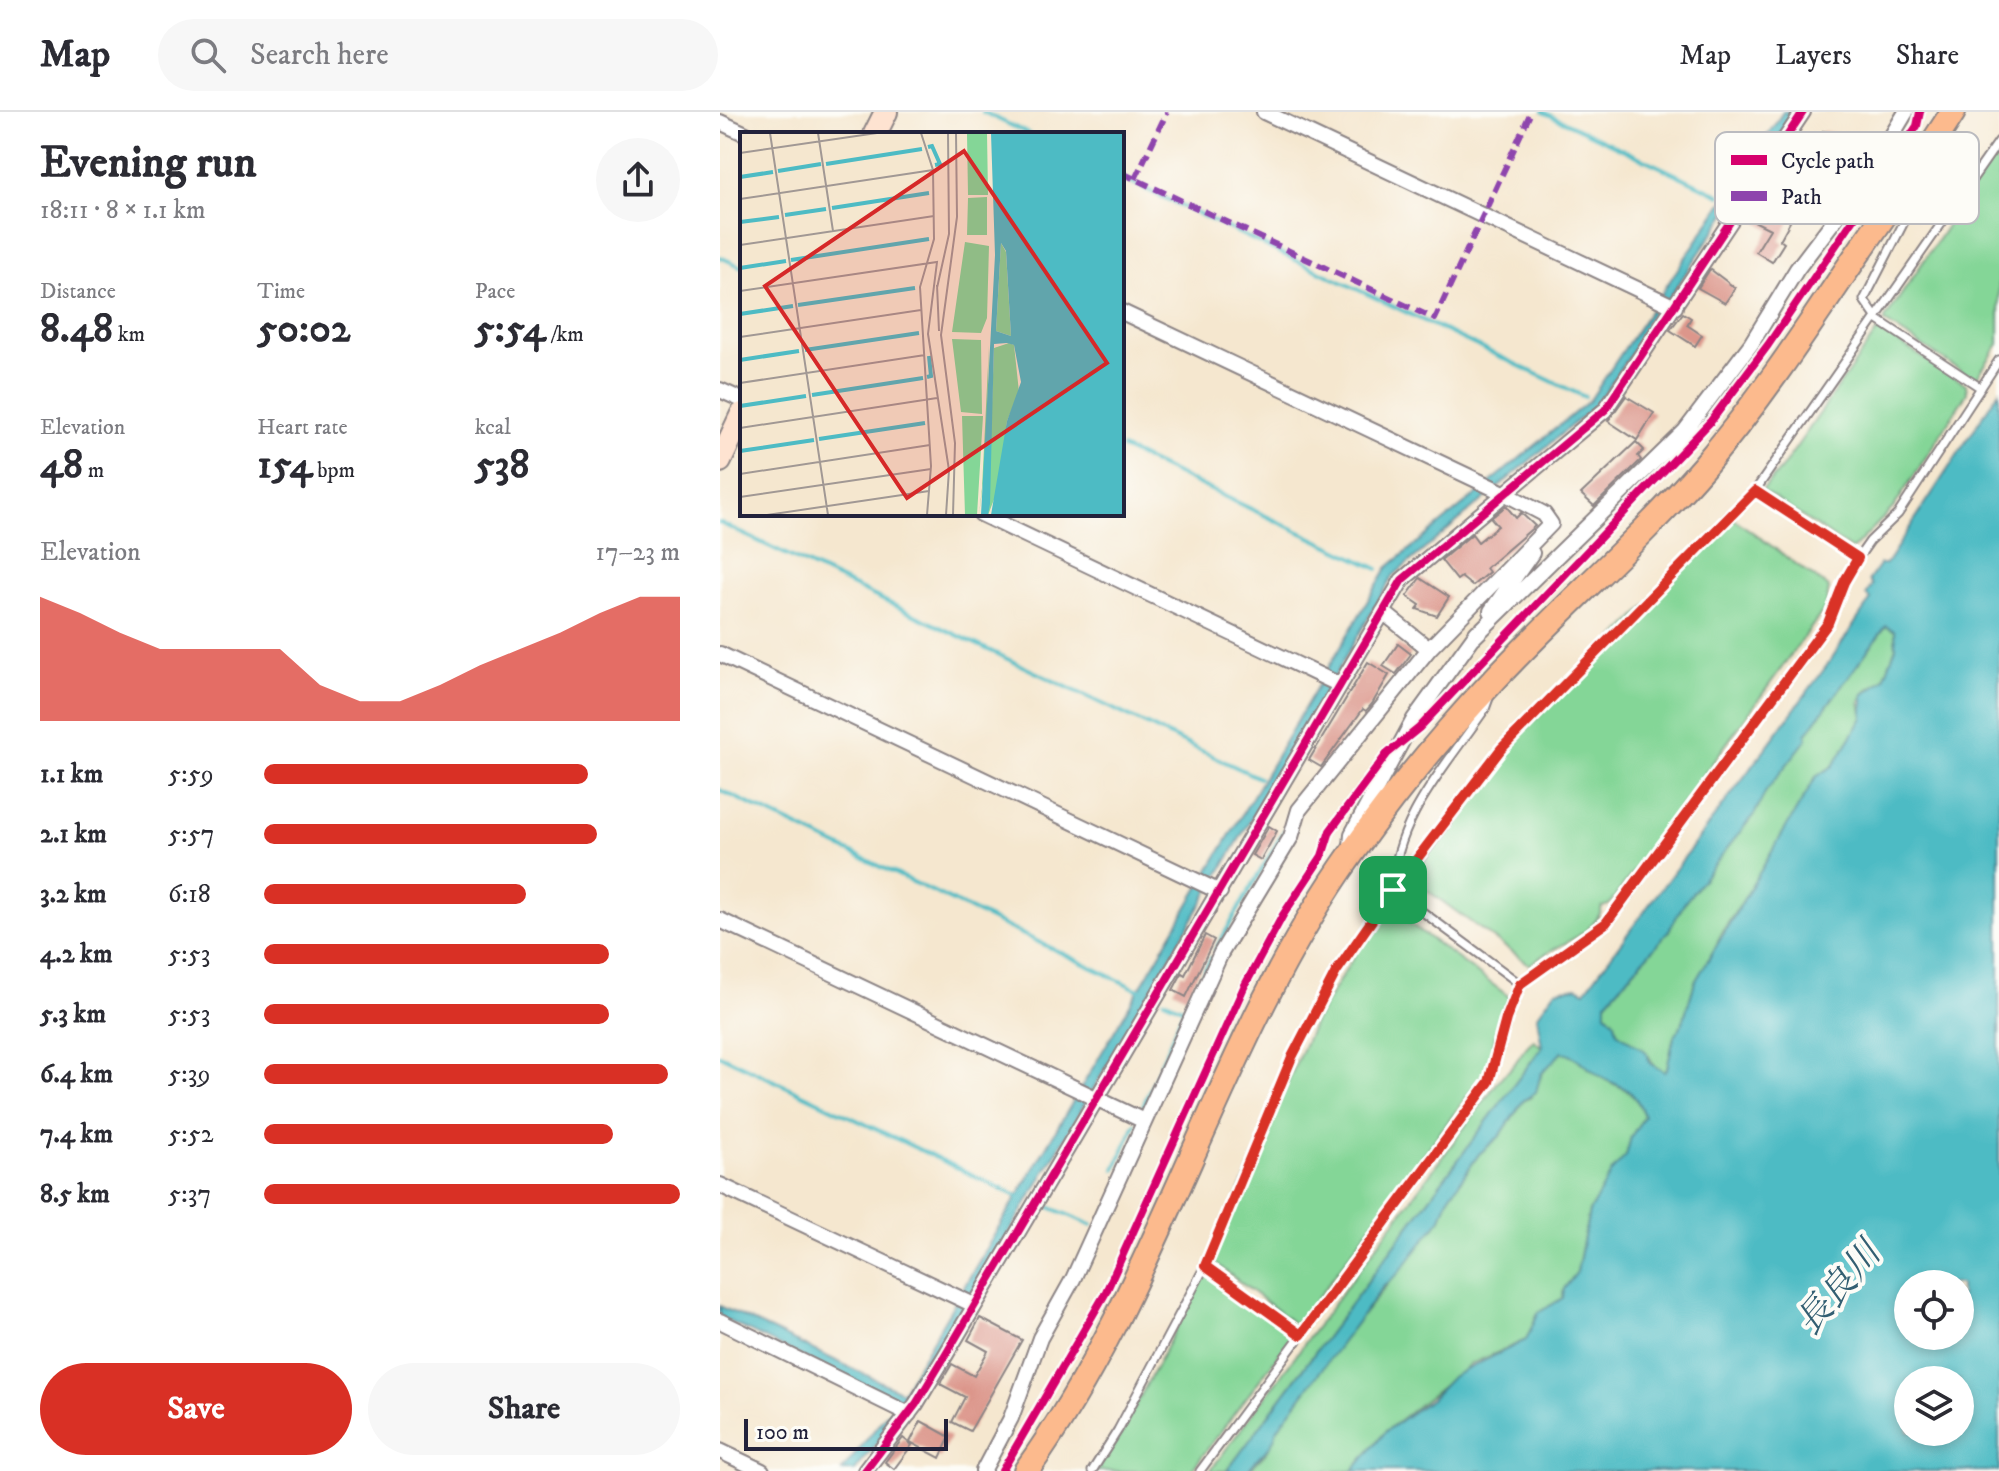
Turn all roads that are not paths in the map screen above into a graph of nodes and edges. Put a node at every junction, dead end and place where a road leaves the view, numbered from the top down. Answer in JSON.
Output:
{"nodes":[{"id":1,"x":886,"y":112,"type":"edge"},
{"id":2,"x":1264,"y":112,"type":"edge"},
{"id":3,"x":1803,"y":112,"type":"edge"},
{"id":4,"x":1906,"y":112,"type":"edge"},
{"id":5,"x":720,"y":122,"type":"edge"},
{"id":6,"x":742,"y":132,"type":"edge"},
{"id":7,"x":876,"y":132,"type":"edge"},
{"id":8,"x":1789,"y":132,"type":"edge"},
{"id":9,"x":1894,"y":132,"type":"edge"},
{"id":10,"x":1999,"y":141,"type":"edge"},
{"id":11,"x":1979,"y":171,"type":"edge"},
{"id":12,"x":1723,"y":224,"type":"edge"},
{"id":13,"x":1831,"y":224,"type":"edge"},
{"id":14,"x":1875,"y":224,"type":"edge"},
{"id":15,"x":1903,"y":224,"type":"edge"},
{"id":16,"x":1943,"y":224,"type":"edge"},
{"id":17,"x":1667,"y":303,"type":"junction"},
{"id":18,"x":1124,"y":313,"type":"edge"},
{"id":19,"x":1878,"y":320,"type":"junction"},
{"id":20,"x":1999,"y":360,"type":"edge"},
{"id":21,"x":1981,"y":388,"type":"junction"},
{"id":22,"x":720,"y":390,"type":"edge"},
{"id":23,"x":740,"y":399,"type":"edge"},
{"id":24,"x":740,"y":418,"type":"edge"},
{"id":25,"x":720,"y":461,"type":"edge"},
{"id":26,"x":1755,"y":491,"type":"junction"},
{"id":27,"x":1502,"y":492,"type":"junction"},
{"id":28,"x":985,"y":516,"type":"edge"},
{"id":29,"x":1551,"y":524,"type":"junction"},
{"id":30,"x":1858,"y":558,"type":"junction"},
{"id":31,"x":1383,"y":612,"type":"junction"},
{"id":32,"x":1474,"y":637,"type":"junction"},
{"id":33,"x":1429,"y":649,"type":"junction"},
{"id":34,"x":720,"y":654,"type":"edge"},
{"id":35,"x":1495,"y":679,"type":"junction"},
{"id":36,"x":1333,"y":681,"type":"junction"},
{"id":37,"x":1350,"y":855,"type":"junction"},
{"id":38,"x":1212,"y":888,"type":"junction"},
{"id":39,"x":1393,"y":890,"type":"junction"},
{"id":40,"x":720,"y":920,"type":"edge"},
{"id":41,"x":1520,"y":984,"type":"junction"},
{"id":42,"x":1089,"y":1095,"type":"junction"},
{"id":43,"x":1144,"y":1121,"type":"junction"},
{"id":44,"x":720,"y":1185,"type":"edge"},
{"id":45,"x":1205,"y":1266,"type":"junction"},
{"id":46,"x":967,"y":1302,"type":"junction"},
{"id":47,"x":720,"y":1321,"type":"edge"},
{"id":48,"x":1301,"y":1335,"type":"junction"},
{"id":49,"x":902,"y":1409,"type":"junction"},
{"id":50,"x":720,"y":1451,"type":"edge"},
{"id":51,"x":762,"y":1471,"type":"edge"},
{"id":52,"x":865,"y":1471,"type":"edge"},
{"id":53,"x":983,"y":1471,"type":"edge"},
{"id":54,"x":1026,"y":1471,"type":"edge"},
{"id":55,"x":1092,"y":1471,"type":"edge"},
{"id":56,"x":1200,"y":1471,"type":"edge"}],
"edges":[{"from":1,"to":7,"type":"main road"},
{"from":2,"to":17,"type":"street"},
{"from":3,"to":8,"type":"street"},
{"from":4,"to":9,"type":"street"},
{"from":5,"to":6,"type":"street"},
{"from":10,"to":11,"type":"lane"},
{"from":12,"to":17,"type":"street"},
{"from":13,"to":32,"type":"street"},
{"from":14,"to":35,"type":"main road"},
{"from":15,"to":19,"type":"lane"},
{"from":16,"to":19,"type":"lane"},
{"from":17,"to":27,"type":"street"},
{"from":18,"to":27,"type":"street"},
{"from":19,"to":21,"type":"lane"},
{"from":19,"to":26,"type":"lane"},
{"from":20,"to":21,"type":"lane"},
{"from":21,"to":30,"type":"lane"},
{"from":22,"to":23,"type":"street"},
{"from":24,"to":25,"type":"main road"},
{"from":26,"to":30,"type":"lane"},
{"from":26,"to":39,"type":"lane"},
{"from":27,"to":29,"type":"street"},
{"from":27,"to":31,"type":"street"},
{"from":28,"to":36,"type":"street"},
{"from":29,"to":32,"type":"street"},
{"from":29,"to":33,"type":"street"},
{"from":30,"to":41,"type":"lane"},
{"from":31,"to":33,"type":"street"},
{"from":31,"to":36,"type":"street"},
{"from":32,"to":37,"type":"street"},
{"from":33,"to":43,"type":"street"},
{"from":34,"to":38,"type":"street"},
{"from":35,"to":37,"type":"main road"},
{"from":35,"to":39,"type":"lane"},
{"from":36,"to":38,"type":"street"},
{"from":37,"to":54,"type":"main road"},
{"from":38,"to":42,"type":"street"},
{"from":39,"to":41,"type":"lane"},
{"from":39,"to":45,"type":"lane"},
{"from":40,"to":42,"type":"street"},
{"from":41,"to":48,"type":"lane"},
{"from":42,"to":43,"type":"street"},
{"from":42,"to":46,"type":"street"},
{"from":43,"to":53,"type":"street"},
{"from":44,"to":46,"type":"street"},
{"from":45,"to":48,"type":"lane"},
{"from":45,"to":55,"type":"lane"},
{"from":46,"to":49,"type":"street"},
{"from":47,"to":49,"type":"street"},
{"from":48,"to":56,"type":"lane"},
{"from":49,"to":52,"type":"street"},
{"from":50,"to":51,"type":"street"}]}
